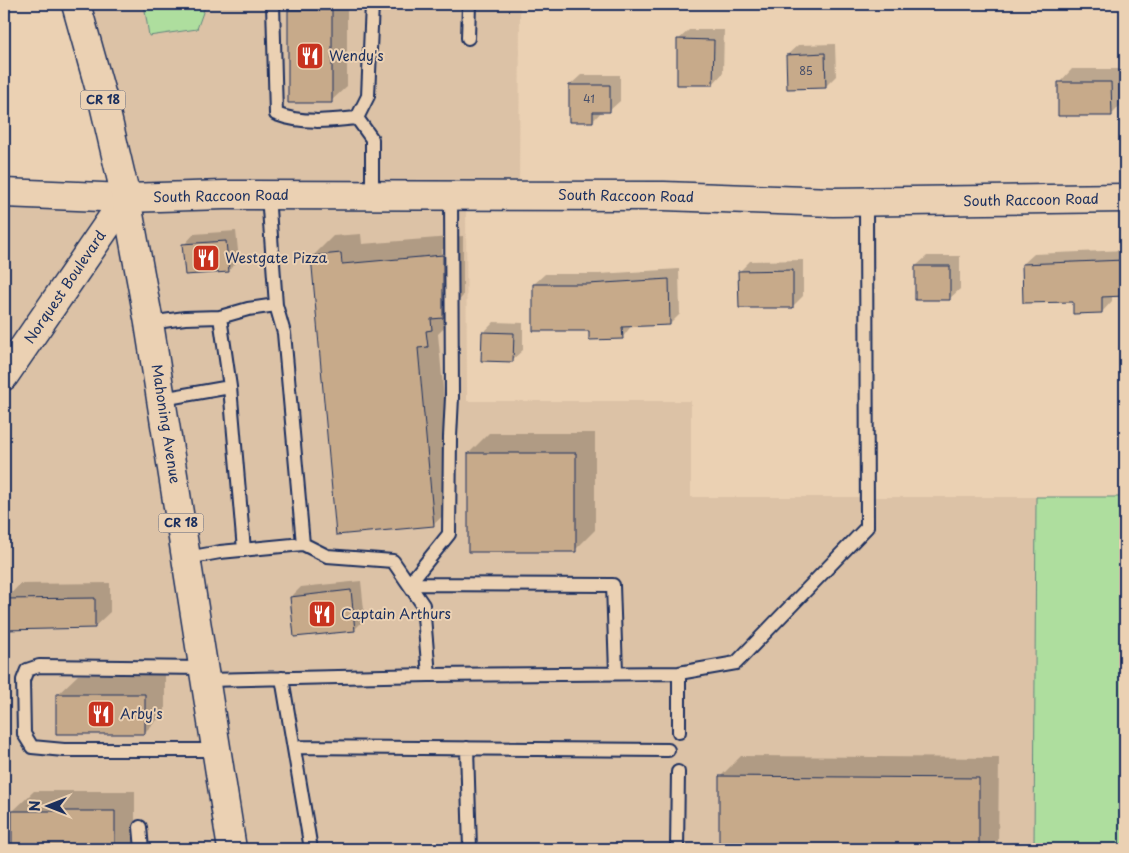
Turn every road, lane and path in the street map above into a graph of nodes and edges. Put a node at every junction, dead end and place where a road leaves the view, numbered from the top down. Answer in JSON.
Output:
{"nodes":[{"id":1,"x":76,"y":4,"type":"edge"},
{"id":2,"x":272,"y":4,"type":"edge"},
{"id":3,"x":372,"y":4,"type":"edge"},
{"id":4,"x":469,"y":4,"type":"edge"},
{"id":5,"x":468,"y":38,"type":"dead end"},
{"id":6,"x":357,"y":118,"type":"junction"},
{"id":7,"x":4,"y":193,"type":"edge"},
{"id":8,"x":268,"y":195,"type":"junction"},
{"id":9,"x":372,"y":195,"type":"junction"},
{"id":10,"x":451,"y":195,"type":"junction"},
{"id":11,"x":126,"y":198,"type":"junction"},
{"id":12,"x":1125,"y":198,"type":"edge"},
{"id":13,"x":866,"y":202,"type":"junction"},
{"id":14,"x":276,"y":305,"type":"junction"},
{"id":15,"x":220,"y":317,"type":"junction"},
{"id":16,"x":149,"y":323,"type":"junction"},
{"id":17,"x":4,"y":376,"type":"edge"},
{"id":18,"x":230,"y":387,"type":"junction"},
{"id":19,"x":162,"y":399,"type":"junction"},
{"id":20,"x":303,"y":544,"type":"junction"},
{"id":21,"x":244,"y":550,"type":"junction"},
{"id":22,"x":187,"y":558,"type":"junction"},
{"id":23,"x":409,"y":584,"type":"junction"},
{"id":24,"x":616,"y":672,"type":"junction"},
{"id":25,"x":679,"y":673,"type":"junction"},
{"id":26,"x":205,"y":674,"type":"junction"},
{"id":27,"x":429,"y":675,"type":"junction"},
{"id":28,"x":282,"y":678,"type":"junction"},
{"id":29,"x":679,"y":732,"type":"dead end"},
{"id":30,"x":294,"y":746,"type":"junction"},
{"id":31,"x":467,"y":748,"type":"junction"},
{"id":32,"x":217,"y":750,"type":"junction"},
{"id":33,"x":668,"y":750,"type":"dead end"},
{"id":34,"x":678,"y":772,"type":"dead end"},
{"id":35,"x":140,"y":827,"type":"dead end"},
{"id":36,"x":142,"y":849,"type":"edge"},
{"id":37,"x":232,"y":849,"type":"edge"},
{"id":38,"x":311,"y":849,"type":"edge"},
{"id":39,"x":470,"y":849,"type":"edge"},
{"id":40,"x":677,"y":849,"type":"edge"}],
"edges":[{"from":1,"to":11,"type":"street","name":"Mahoning Avenue","number":"CR 18"},
{"from":2,"to":6,"type":"lane"},
{"from":3,"to":6,"type":"lane"},
{"from":4,"to":5,"type":"lane"},
{"from":6,"to":9,"type":"lane"},
{"from":7,"to":11,"type":"street","name":"South Raccoon Road"},
{"from":8,"to":9,"type":"street","name":"South Raccoon Road"},
{"from":8,"to":11,"type":"street","name":"South Raccoon Road"},
{"from":8,"to":14,"type":"lane"},
{"from":9,"to":10,"type":"street","name":"South Raccoon Road"},
{"from":10,"to":13,"type":"street","name":"South Raccoon Road"},
{"from":10,"to":23,"type":"lane"},
{"from":11,"to":16,"type":"street","name":"Mahoning Avenue","number":"CR 18"},
{"from":11,"to":17,"type":"street","name":"Norquest Boulevard"},
{"from":12,"to":13,"type":"street","name":"South Raccoon Road"},
{"from":13,"to":25,"type":"lane"},
{"from":14,"to":15,"type":"lane"},
{"from":14,"to":20,"type":"lane"},
{"from":15,"to":16,"type":"lane"},
{"from":15,"to":18,"type":"lane"},
{"from":16,"to":19,"type":"street","name":"Mahoning Avenue","number":"CR 18"},
{"from":18,"to":19,"type":"lane"},
{"from":18,"to":21,"type":"lane"},
{"from":19,"to":22,"type":"street","name":"Mahoning Avenue","number":"CR 18"},
{"from":20,"to":21,"type":"lane"},
{"from":20,"to":23,"type":"lane"},
{"from":21,"to":22,"type":"lane"},
{"from":22,"to":26,"type":"street","name":"Mahoning Avenue","number":"CR 18"},
{"from":23,"to":24,"type":"lane"},
{"from":23,"to":27,"type":"lane"},
{"from":24,"to":25,"type":"lane"},
{"from":24,"to":27,"type":"lane"},
{"from":25,"to":29,"type":"lane"},
{"from":26,"to":28,"type":"lane"},
{"from":26,"to":32,"type":"street","name":"Mahoning Avenue","number":"CR 18"},
{"from":26,"to":32,"type":"lane"},
{"from":27,"to":28,"type":"lane"},
{"from":28,"to":30,"type":"lane"},
{"from":30,"to":31,"type":"lane"},
{"from":30,"to":38,"type":"lane"},
{"from":31,"to":33,"type":"lane"},
{"from":31,"to":39,"type":"lane"},
{"from":32,"to":37,"type":"street","name":"Mahoning Avenue","number":"CR 18"},
{"from":34,"to":40,"type":"lane"},
{"from":35,"to":36,"type":"lane"}]}
